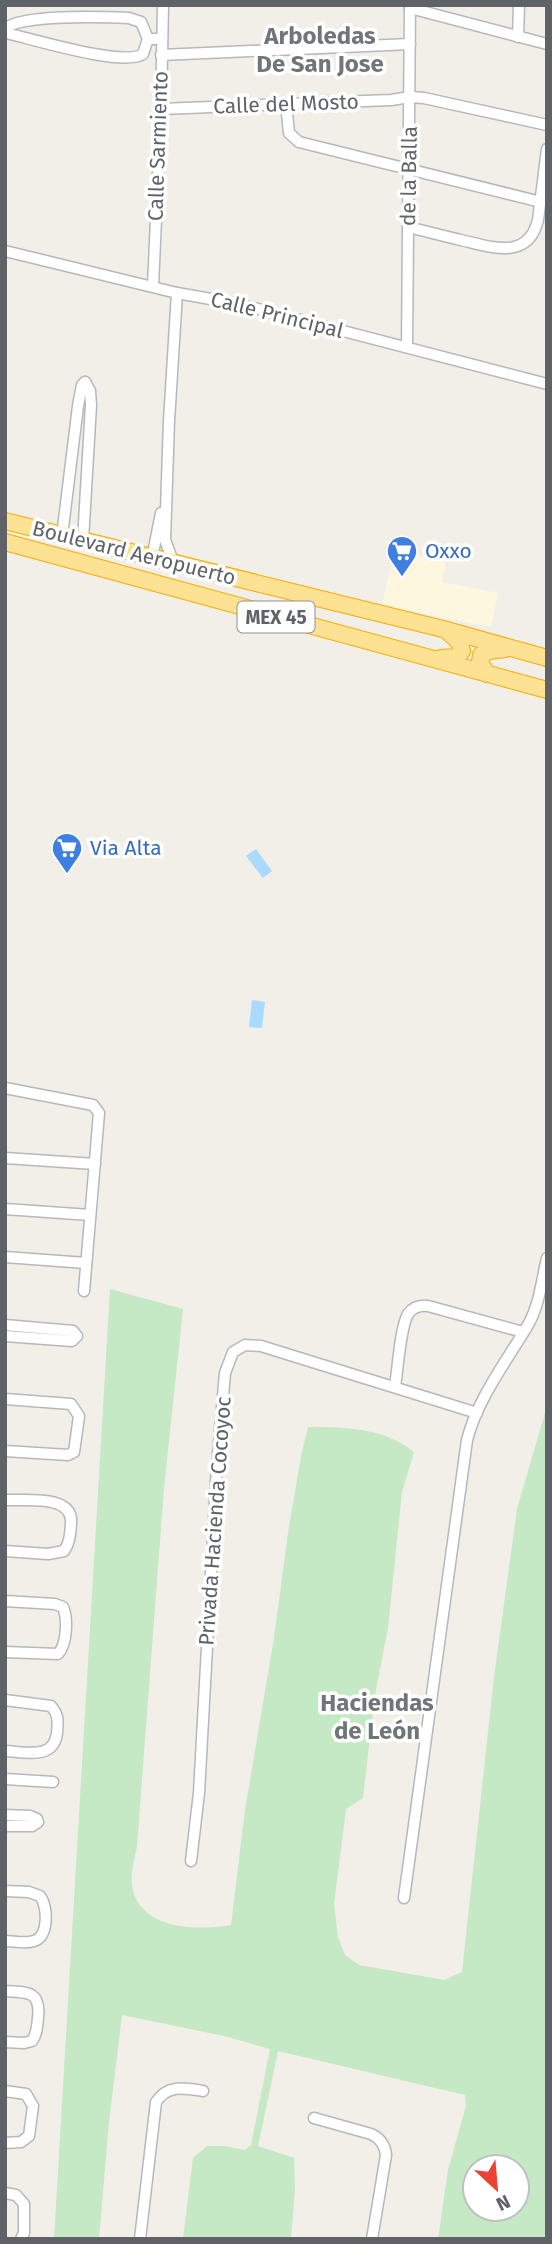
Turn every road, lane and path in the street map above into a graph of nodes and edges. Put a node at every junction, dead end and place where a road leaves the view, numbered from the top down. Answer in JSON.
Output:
{"nodes":[{"id":1,"x":163,"y":5,"type":"edge"},
{"id":2,"x":519,"y":5,"type":"edge"},
{"id":3,"x":410,"y":7,"type":"edge"},
{"id":4,"x":5,"y":30,"type":"edge"},
{"id":5,"x":518,"y":37,"type":"junction"},
{"id":6,"x":148,"y":39,"type":"junction"},
{"id":7,"x":161,"y":39,"type":"junction"},
{"id":8,"x":410,"y":44,"type":"junction"},
{"id":9,"x":547,"y":44,"type":"edge"},
{"id":10,"x":162,"y":55,"type":"junction"},
{"id":11,"x":410,"y":97,"type":"junction"},
{"id":12,"x":286,"y":104,"type":"junction"},
{"id":13,"x":161,"y":109,"type":"junction"},
{"id":14,"x":547,"y":125,"type":"edge"},
{"id":15,"x":547,"y":149,"type":"edge"},
{"id":16,"x":410,"y":169,"type":"junction"},
{"id":17,"x":541,"y":202,"type":"junction"},
{"id":18,"x":408,"y":227,"type":"junction"},
{"id":19,"x":5,"y":251,"type":"edge"},
{"id":20,"x":153,"y":286,"type":"junction"},
{"id":21,"x":177,"y":293,"type":"junction"},
{"id":22,"x":407,"y":346,"type":"junction"},
{"id":23,"x":547,"y":384,"type":"edge"},
{"id":24,"x":167,"y":486,"type":"junction"},
{"id":25,"x":5,"y":521,"type":"edge"},
{"id":26,"x":62,"y":536,"type":"junction"},
{"id":27,"x":83,"y":541,"type":"junction"},
{"id":28,"x":5,"y":542,"type":"edge"},
{"id":29,"x":152,"y":558,"type":"junction"},
{"id":30,"x":174,"y":564,"type":"junction"},
{"id":31,"x":443,"y":629,"type":"junction"},
{"id":32,"x":515,"y":648,"type":"junction"},
{"id":33,"x":424,"y":657,"type":"junction"},
{"id":34,"x":547,"y":658,"type":"edge"},
{"id":35,"x":487,"y":674,"type":"junction"},
{"id":36,"x":547,"y":690,"type":"edge"},
{"id":37,"x":5,"y":1088,"type":"edge"},
{"id":38,"x":5,"y":1158,"type":"edge"},
{"id":39,"x":95,"y":1164,"type":"junction"},
{"id":40,"x":5,"y":1209,"type":"edge"},
{"id":41,"x":90,"y":1215,"type":"junction"},
{"id":42,"x":5,"y":1257,"type":"edge"},
{"id":43,"x":547,"y":1258,"type":"edge"},
{"id":44,"x":86,"y":1264,"type":"junction"},
{"id":45,"x":84,"y":1291,"type":"dead end"},
{"id":46,"x":5,"y":1325,"type":"edge"},
{"id":47,"x":523,"y":1332,"type":"junction"},
{"id":48,"x":5,"y":1336,"type":"edge"},
{"id":49,"x":395,"y":1387,"type":"junction"},
{"id":50,"x":5,"y":1399,"type":"edge"},
{"id":51,"x":477,"y":1413,"type":"junction"},
{"id":52,"x":5,"y":1451,"type":"edge"},
{"id":53,"x":5,"y":1500,"type":"edge"},
{"id":54,"x":5,"y":1551,"type":"edge"},
{"id":55,"x":5,"y":1601,"type":"edge"},
{"id":56,"x":5,"y":1652,"type":"edge"},
{"id":57,"x":5,"y":1700,"type":"edge"},
{"id":58,"x":5,"y":1751,"type":"edge"},
{"id":59,"x":5,"y":1779,"type":"edge"},
{"id":60,"x":53,"y":1782,"type":"dead end"},
{"id":61,"x":5,"y":1815,"type":"edge"},
{"id":62,"x":5,"y":1826,"type":"edge"},
{"id":63,"x":191,"y":1861,"type":"dead end"},
{"id":64,"x":5,"y":1891,"type":"edge"},
{"id":65,"x":404,"y":1898,"type":"dead end"},
{"id":66,"x":5,"y":1941,"type":"edge"},
{"id":67,"x":5,"y":1991,"type":"edge"},
{"id":68,"x":5,"y":2042,"type":"edge"},
{"id":69,"x":5,"y":2091,"type":"edge"},
{"id":70,"x":203,"y":2091,"type":"dead end"},
{"id":71,"x":314,"y":2118,"type":"dead end"},
{"id":72,"x":5,"y":2143,"type":"edge"},
{"id":73,"x":5,"y":2193,"type":"edge"},
{"id":74,"x":21,"y":2239,"type":"edge"},
{"id":75,"x":140,"y":2239,"type":"edge"},
{"id":76,"x":372,"y":2239,"type":"edge"}],
"edges":[{"from":1,"to":7,"type":"street","name":"Calle Sarmiento"},
{"from":2,"to":5,"type":"street"},
{"from":3,"to":5,"type":"street"},
{"from":3,"to":8,"type":"street","name":"de la Balla"},
{"from":4,"to":6,"type":"street"},
{"from":4,"to":6,"type":"street"},
{"from":5,"to":9,"type":"street"},
{"from":6,"to":7,"type":"street"},
{"from":7,"to":10,"type":"street","name":"Calle Sarmiento"},
{"from":8,"to":10,"type":"street"},
{"from":8,"to":11,"type":"street","name":"de la Balla"},
{"from":10,"to":13,"type":"street","name":"Calle Sarmiento"},
{"from":11,"to":12,"type":"street","name":"Calle del Mosto"},
{"from":11,"to":14,"type":"street","name":"Calle del Mosto"},
{"from":11,"to":16,"type":"street","name":"de la Balla"},
{"from":12,"to":13,"type":"street","name":"Calle del Mosto"},
{"from":12,"to":16,"type":"street"},
{"from":13,"to":20,"type":"street","name":"Calle Sarmiento"},
{"from":15,"to":17,"type":"street"},
{"from":16,"to":17,"type":"street"},
{"from":16,"to":18,"type":"street","name":"de la Balla"},
{"from":17,"to":18,"type":"street"},
{"from":18,"to":22,"type":"street","name":"de la Balla"},
{"from":19,"to":20,"type":"street","name":"Calle Principal"},
{"from":20,"to":21,"type":"street","name":"Calle Principal"},
{"from":21,"to":22,"type":"street","name":"Calle Principal"},
{"from":21,"to":24,"type":"street"},
{"from":22,"to":23,"type":"street","name":"Calle Principal"},
{"from":24,"to":29,"type":"street"},
{"from":24,"to":30,"type":"street"},
{"from":25,"to":26,"type":"highway","name":"Boulevard Aeropuerto","number":"MEX 45"},
{"from":26,"to":27,"type":"highway","name":"Boulevard Aeropuerto","number":"MEX 45"},
{"from":26,"to":27,"type":"street"},
{"from":27,"to":29,"type":"highway","name":"Boulevard Aeropuerto","number":"MEX 45"},
{"from":28,"to":33,"type":"highway","name":"Boulevard Aeropuerto","number":"MEX 45"},
{"from":29,"to":30,"type":"highway","name":"Boulevard Aeropuerto","number":"MEX 45"},
{"from":30,"to":31,"type":"highway","name":"Boulevard Aeropuerto","number":"MEX 45"},
{"from":31,"to":32,"type":"highway","name":"Boulevard Aeropuerto","number":"MEX 45"},
{"from":31,"to":33,"type":"highway"},
{"from":32,"to":34,"type":"highway","name":"Boulevard Aeropuerto","number":"MEX 45"},
{"from":32,"to":35,"type":"highway"},
{"from":33,"to":35,"type":"highway","name":"Boulevard Aeropuerto","number":"MEX 45"},
{"from":35,"to":36,"type":"highway","name":"Boulevard Aeropuerto","number":"MEX 45"},
{"from":37,"to":39,"type":"street"},
{"from":38,"to":39,"type":"street"},
{"from":39,"to":41,"type":"street"},
{"from":40,"to":41,"type":"street"},
{"from":41,"to":44,"type":"street"},
{"from":42,"to":44,"type":"street"},
{"from":43,"to":47,"type":"street"},
{"from":44,"to":45,"type":"street"},
{"from":46,"to":48,"type":"street"},
{"from":47,"to":49,"type":"street"},
{"from":47,"to":51,"type":"street"},
{"from":49,"to":51,"type":"street","name":"Privada Hacienda Cocoyoc"},
{"from":49,"to":63,"type":"street","name":"Privada Hacienda Cocoyoc"},
{"from":50,"to":52,"type":"street"},
{"from":51,"to":65,"type":"street"},
{"from":53,"to":54,"type":"street"},
{"from":55,"to":56,"type":"street"},
{"from":57,"to":58,"type":"street"},
{"from":59,"to":60,"type":"street"},
{"from":61,"to":62,"type":"street"},
{"from":64,"to":66,"type":"street"},
{"from":67,"to":68,"type":"street"},
{"from":69,"to":72,"type":"street"},
{"from":70,"to":75,"type":"street"},
{"from":71,"to":76,"type":"street"},
{"from":73,"to":74,"type":"street"}]}
